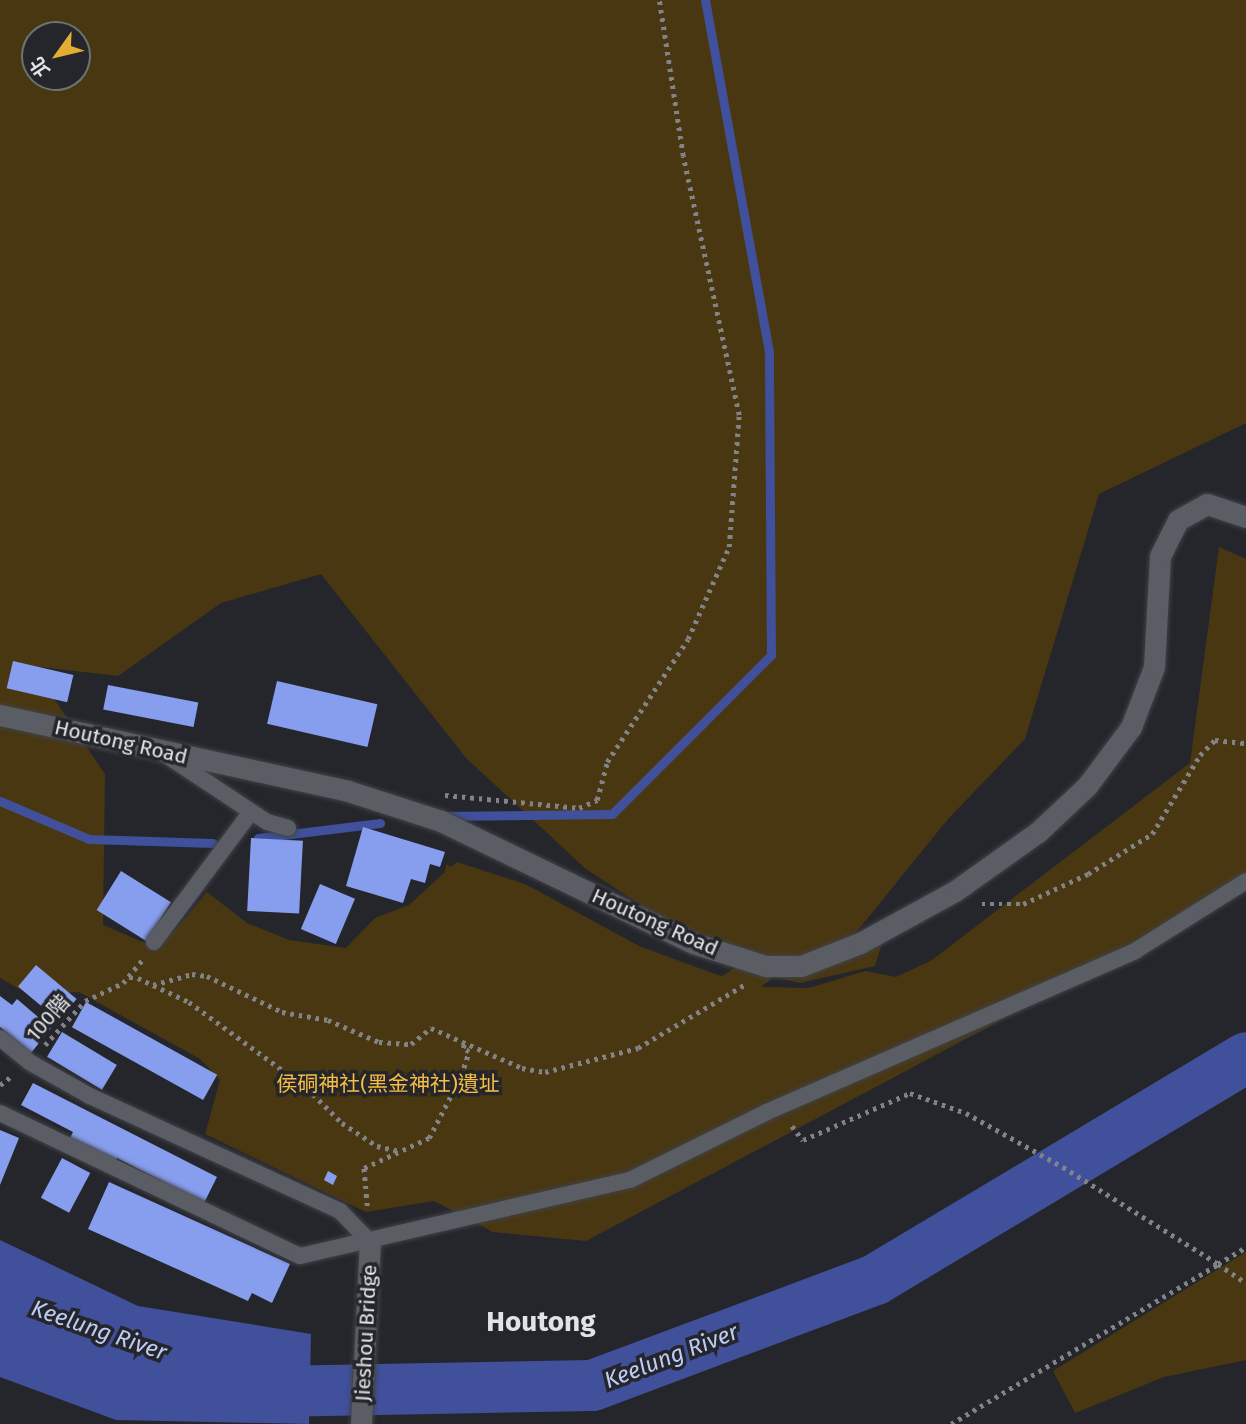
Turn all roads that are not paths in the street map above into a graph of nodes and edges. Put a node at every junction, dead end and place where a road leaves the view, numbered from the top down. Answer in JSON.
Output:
{"nodes":[{"id":1,"x":1246,"y":517,"type":"edge"},
{"id":2,"x":0,"y":715,"type":"edge"},
{"id":3,"x":158,"y":750,"type":"junction"},
{"id":4,"x":251,"y":812,"type":"junction"},
{"id":5,"x":288,"y":828,"type":"dead end"},
{"id":6,"x":1246,"y":881,"type":"edge"},
{"id":7,"x":154,"y":942,"type":"dead end"},
{"id":8,"x":0,"y":1038,"type":"edge"},
{"id":9,"x":0,"y":1113,"type":"edge"},
{"id":10,"x":370,"y":1242,"type":"junction"},
{"id":11,"x":361,"y":1424,"type":"edge"}],
"edges":[{"from":1,"to":3,"type":"street","name":"Houtong Road"},
{"from":2,"to":3,"type":"street","name":"Houtong Road"},
{"from":3,"to":4,"type":"lane"},
{"from":4,"to":5,"type":"lane"},
{"from":4,"to":7,"type":"lane"},
{"from":6,"to":10,"type":"lane"},
{"from":8,"to":10,"type":"lane"},
{"from":9,"to":10,"type":"lane"},
{"from":10,"to":11,"type":"street","name":"Jieshou Bridge"}]}
